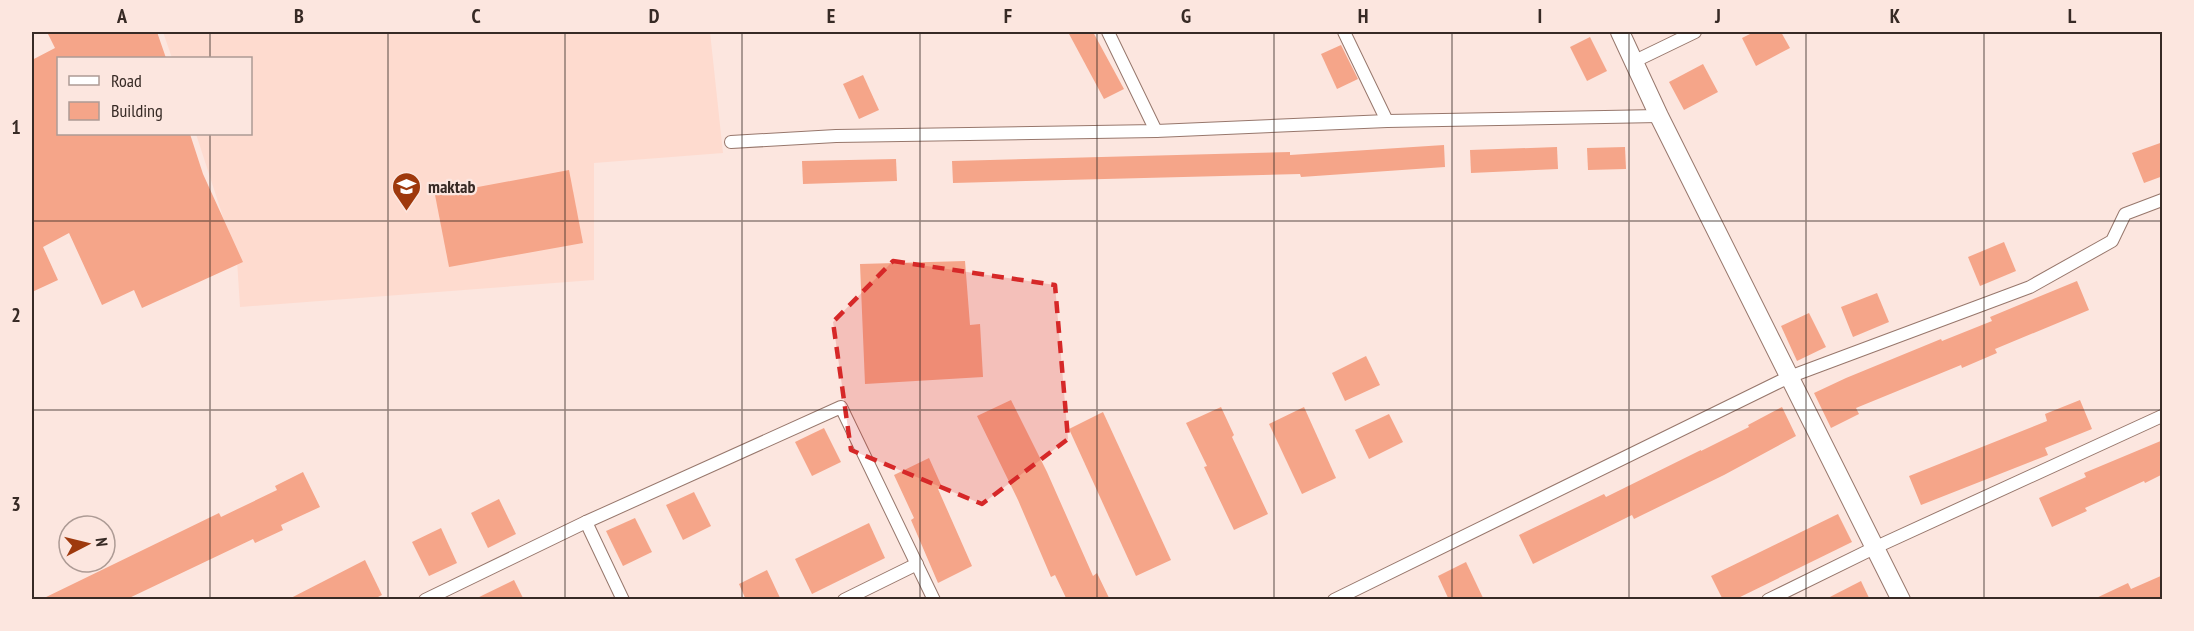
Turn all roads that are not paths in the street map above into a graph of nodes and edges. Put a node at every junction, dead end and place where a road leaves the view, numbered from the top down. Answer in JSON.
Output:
{"nodes":[{"id":1,"x":1108,"y":32,"type":"edge"},
{"id":2,"x":1344,"y":32,"type":"edge"},
{"id":3,"x":1620,"y":32,"type":"edge"},
{"id":4,"x":1695,"y":32,"type":"edge"},
{"id":5,"x":1635,"y":61,"type":"junction"},
{"id":6,"x":1659,"y":116,"type":"junction"},
{"id":7,"x":1387,"y":122,"type":"junction"},
{"id":8,"x":1156,"y":131,"type":"junction"},
{"id":9,"x":731,"y":142,"type":"dead end"},
{"id":10,"x":2163,"y":200,"type":"edge"},
{"id":11,"x":1789,"y":377,"type":"junction"},
{"id":12,"x":2163,"y":416,"type":"edge"},
{"id":13,"x":586,"y":522,"type":"junction"},
{"id":14,"x":1874,"y":548,"type":"junction"},
{"id":15,"x":917,"y":564,"type":"junction"},
{"id":16,"x":425,"y":600,"type":"edge"},
{"id":17,"x":623,"y":600,"type":"edge"},
{"id":18,"x":844,"y":600,"type":"edge"},
{"id":19,"x":934,"y":600,"type":"edge"},
{"id":20,"x":1334,"y":600,"type":"edge"},
{"id":21,"x":1768,"y":600,"type":"edge"},
{"id":22,"x":1901,"y":600,"type":"edge"}],
"edges":[{"from":1,"to":8,"type":"street"},
{"from":2,"to":7,"type":"street"},
{"from":3,"to":5,"type":"street"},
{"from":4,"to":5,"type":"street"},
{"from":5,"to":6,"type":"street"},
{"from":6,"to":7,"type":"street"},
{"from":6,"to":11,"type":"street"},
{"from":7,"to":8,"type":"street"},
{"from":8,"to":9,"type":"street"},
{"from":10,"to":11,"type":"street"},
{"from":11,"to":14,"type":"street"},
{"from":11,"to":20,"type":"street"},
{"from":12,"to":14,"type":"street"},
{"from":13,"to":15,"type":"street"},
{"from":13,"to":16,"type":"street"},
{"from":13,"to":17,"type":"street"},
{"from":14,"to":21,"type":"street"},
{"from":14,"to":22,"type":"street"},
{"from":15,"to":18,"type":"street"},
{"from":15,"to":19,"type":"street"}]}
